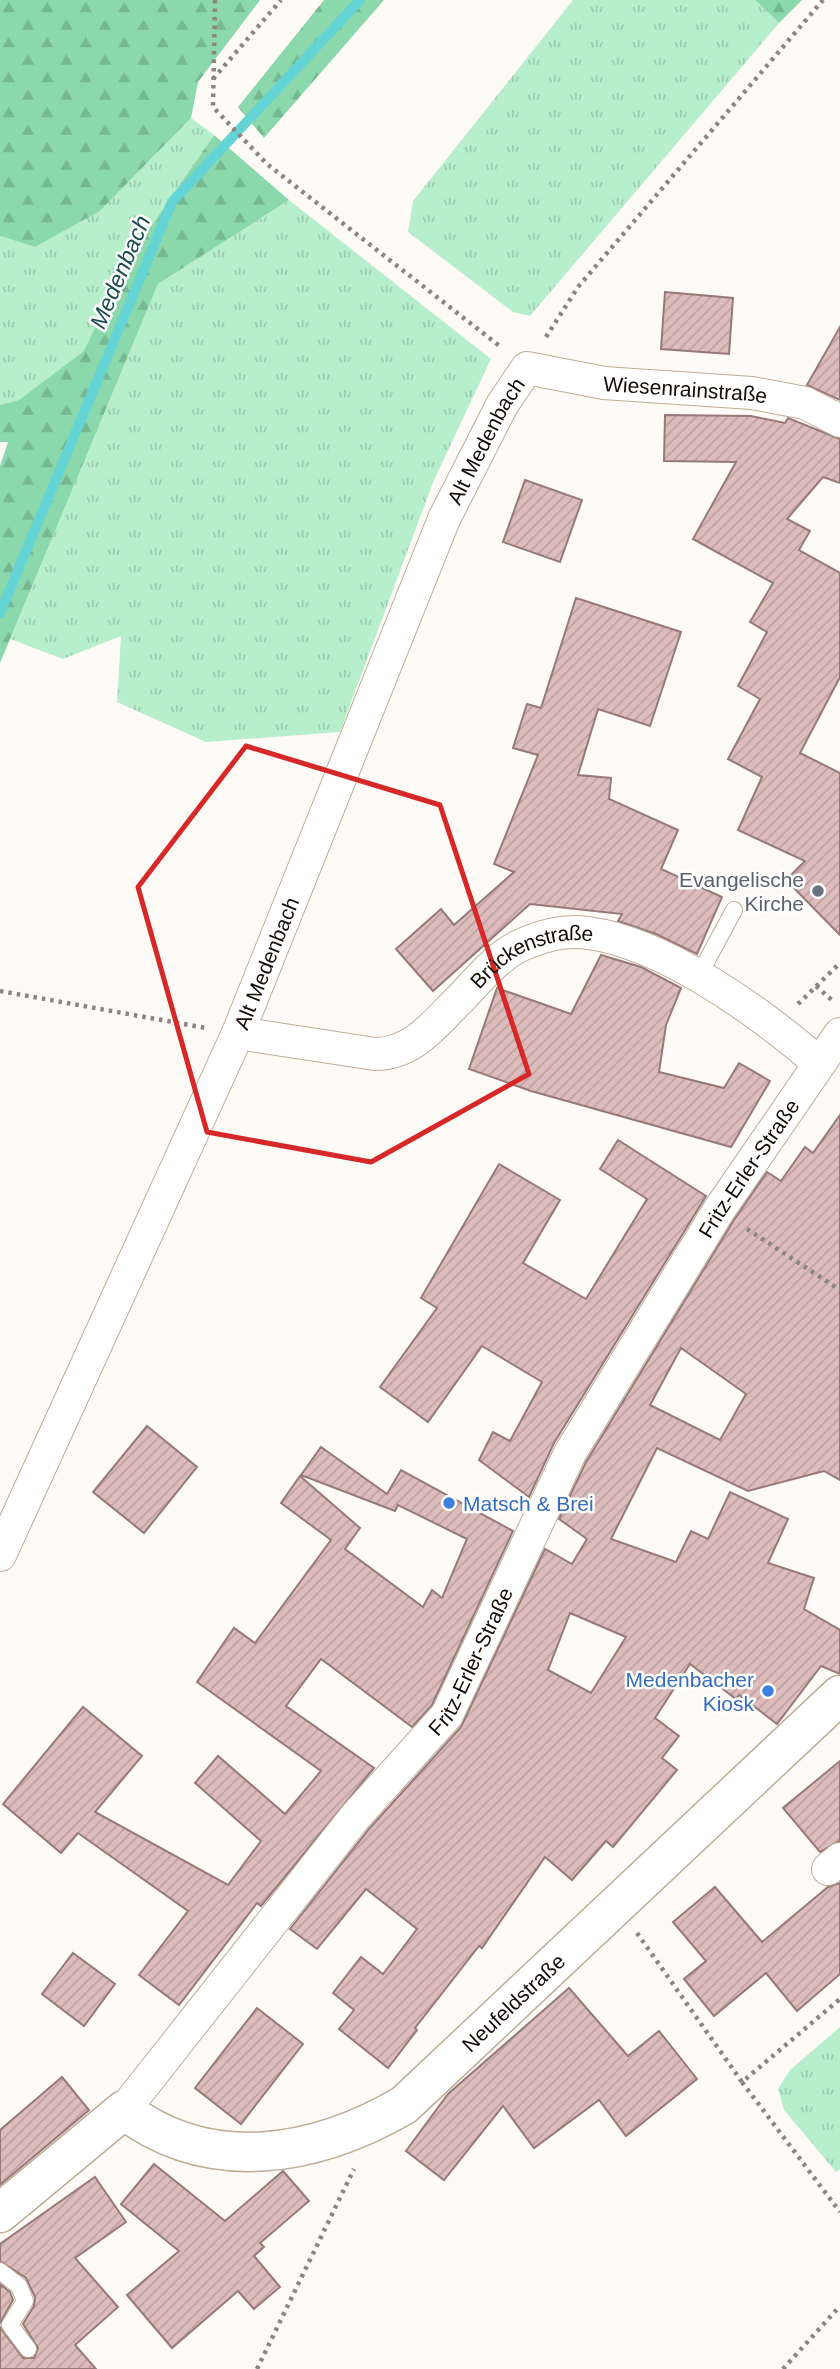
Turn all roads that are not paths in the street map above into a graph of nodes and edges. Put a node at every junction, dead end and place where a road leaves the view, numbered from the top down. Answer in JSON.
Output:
{"nodes":[{"id":1,"x":527,"y":368,"type":"joint"},
{"id":2,"x":840,"y":421,"type":"edge"},
{"id":3,"x":734,"y":910,"type":"dead end"},
{"id":4,"x":698,"y":977,"type":"junction"},
{"id":5,"x":238,"y":1033,"type":"junction"},
{"id":6,"x":840,"y":1034,"type":"edge"},
{"id":7,"x":819,"y":1063,"type":"junction"},
{"id":8,"x":0,"y":1555,"type":"edge"},
{"id":9,"x":840,"y":1695,"type":"edge"},
{"id":10,"x":124,"y":2110,"type":"junction"},
{"id":11,"x":0,"y":2213,"type":"edge"},
{"id":12,"x":0,"y":2271,"type":"edge"},
{"id":13,"x":28,"y":2349,"type":"dead end"}],
"edges":[{"from":1,"to":2,"type":"street","name":"Wiesenrainstraße"},
{"from":1,"to":5,"type":"street","name":"Alt Medenbach"},
{"from":3,"to":4,"type":"lane"},
{"from":4,"to":5,"type":"street","name":"Brückenstraße"},
{"from":4,"to":7,"type":"street","name":"Brückenstraße"},
{"from":5,"to":8,"type":"street","name":"Alt Medenbach"},
{"from":6,"to":7,"type":"street","name":"Fritz-Erler-Straße"},
{"from":7,"to":10,"type":"street","name":"Fritz-Erler-Straße"},
{"from":9,"to":10,"type":"street","name":"Neufeldstraße"},
{"from":10,"to":11,"type":"street","name":"Fritz-Erler-Straße"},
{"from":12,"to":13,"type":"lane"}]}
